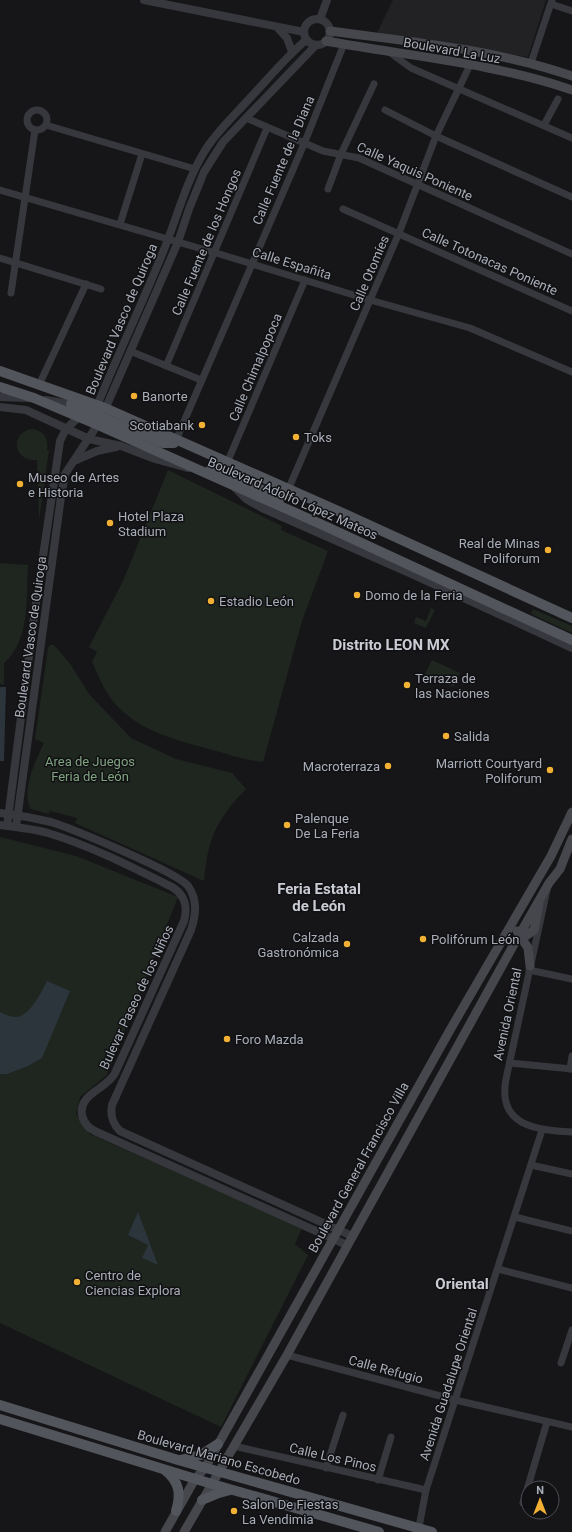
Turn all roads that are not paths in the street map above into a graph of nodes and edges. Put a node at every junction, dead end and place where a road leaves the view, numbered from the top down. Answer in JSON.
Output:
{"nodes":[{"id":1,"x":144,"y":0,"type":"edge"},
{"id":2,"x":327,"y":0,"type":"edge"},
{"id":3,"x":552,"y":2,"type":"edge"},
{"id":4,"x":572,"y":11,"type":"edge"},
{"id":5,"x":320,"y":19,"type":"junction"},
{"id":6,"x":278,"y":28,"type":"junction"},
{"id":7,"x":330,"y":31,"type":"junction"},
{"id":8,"x":305,"y":36,"type":"junction"},
{"id":9,"x":326,"y":41,"type":"junction"},
{"id":10,"x":344,"y":44,"type":"junction"},
{"id":11,"x":316,"y":45,"type":"junction"},
{"id":12,"x":292,"y":52,"type":"junction"},
{"id":13,"x":389,"y":52,"type":"junction"},
{"id":14,"x":531,"y":63,"type":"junction"},
{"id":15,"x":470,"y":65,"type":"junction"},
{"id":16,"x":572,"y":76,"type":"edge"},
{"id":17,"x":374,"y":84,"type":"dead end"},
{"id":18,"x":458,"y":88,"type":"junction"},
{"id":19,"x":572,"y":90,"type":"edge"},
{"id":20,"x":558,"y":99,"type":"dead end"},
{"id":21,"x":385,"y":110,"type":"dead end"},
{"id":22,"x":246,"y":118,"type":"junction"},
{"id":23,"x":46,"y":125,"type":"junction"},
{"id":24,"x":544,"y":126,"type":"junction"},
{"id":25,"x":267,"y":128,"type":"junction"},
{"id":26,"x":35,"y":130,"type":"junction"},
{"id":27,"x":436,"y":136,"type":"junction"},
{"id":28,"x":572,"y":138,"type":"edge"},
{"id":29,"x":304,"y":144,"type":"junction"},
{"id":30,"x":206,"y":150,"type":"junction"},
{"id":31,"x":142,"y":154,"type":"junction"},
{"id":32,"x":214,"y":154,"type":"junction"},
{"id":33,"x":341,"y":154,"type":"junction"},
{"id":34,"x":194,"y":169,"type":"junction"},
{"id":35,"x":418,"y":185,"type":"junction"},
{"id":36,"x":328,"y":189,"type":"dead end"},
{"id":37,"x":0,"y":190,"type":"edge"},
{"id":38,"x":572,"y":197,"type":"edge"},
{"id":39,"x":26,"y":198,"type":"junction"},
{"id":40,"x":342,"y":209,"type":"dead end"},
{"id":41,"x":120,"y":224,"type":"junction"},
{"id":42,"x":399,"y":233,"type":"junction"},
{"id":43,"x":168,"y":239,"type":"junction"},
{"id":44,"x":178,"y":242,"type":"junction"},
{"id":45,"x":216,"y":253,"type":"junction"},
{"id":46,"x":572,"y":254,"type":"edge"},
{"id":47,"x":0,"y":258,"type":"edge"},
{"id":48,"x":17,"y":262,"type":"junction"},
{"id":49,"x":252,"y":264,"type":"junction"},
{"id":50,"x":305,"y":280,"type":"junction"},
{"id":51,"x":86,"y":284,"type":"junction"},
{"id":52,"x":101,"y":289,"type":"dead end"},
{"id":53,"x":11,"y":293,"type":"dead end"},
{"id":54,"x":370,"y":300,"type":"junction"},
{"id":55,"x":572,"y":311,"type":"edge"},
{"id":56,"x":137,"y":325,"type":"junction"},
{"id":57,"x":130,"y":351,"type":"junction"},
{"id":58,"x":166,"y":366,"type":"junction"},
{"id":59,"x":0,"y":371,"type":"edge"},
{"id":60,"x":572,"y":372,"type":"edge"},
{"id":61,"x":201,"y":380,"type":"junction"},
{"id":62,"x":39,"y":385,"type":"junction"},
{"id":63,"x":0,"y":387,"type":"edge"},
{"id":64,"x":0,"y":398,"type":"edge"},
{"id":65,"x":34,"y":398,"type":"junction"},
{"id":66,"x":71,"y":404,"type":"junction"},
{"id":67,"x":0,"y":407,"type":"edge"},
{"id":68,"x":88,"y":412,"type":"junction"},
{"id":69,"x":100,"y":414,"type":"junction"},
{"id":70,"x":78,"y":416,"type":"junction"},
{"id":71,"x":66,"y":429,"type":"junction"},
{"id":72,"x":89,"y":439,"type":"junction"},
{"id":73,"x":176,"y":440,"type":"junction"},
{"id":74,"x":121,"y":446,"type":"junction"},
{"id":75,"x":164,"y":456,"type":"junction"},
{"id":76,"x":73,"y":461,"type":"junction"},
{"id":77,"x":227,"y":463,"type":"junction"},
{"id":78,"x":197,"y":469,"type":"junction"},
{"id":79,"x":231,"y":485,"type":"junction"},
{"id":80,"x":288,"y":490,"type":"junction"},
{"id":81,"x":572,"y":618,"type":"edge"},
{"id":82,"x":572,"y":640,"type":"edge"},
{"id":83,"x":572,"y":648,"type":"edge"},
{"id":84,"x":572,"y":812,"type":"edge"},
{"id":85,"x":4,"y":813,"type":"edge"},
{"id":86,"x":18,"y":815,"type":"junction"},
{"id":87,"x":3,"y":825,"type":"edge"},
{"id":88,"x":16,"y":827,"type":"junction"},
{"id":89,"x":572,"y":839,"type":"edge"},
{"id":90,"x":551,"y":856,"type":"junction"},
{"id":91,"x":560,"y":869,"type":"junction"},
{"id":92,"x":549,"y":883,"type":"junction"},
{"id":93,"x":523,"y":902,"type":"junction"},
{"id":94,"x":520,"y":933,"type":"junction"},
{"id":95,"x":529,"y":968,"type":"junction"},
{"id":96,"x":572,"y":979,"type":"edge"},
{"id":97,"x":572,"y":1056,"type":"edge"},
{"id":98,"x":510,"y":1063,"type":"junction"},
{"id":99,"x":571,"y":1069,"type":"edge"},
{"id":100,"x":542,"y":1130,"type":"junction"},
{"id":101,"x":572,"y":1132,"type":"edge"},
{"id":102,"x":531,"y":1165,"type":"junction"},
{"id":103,"x":572,"y":1174,"type":"edge"},
{"id":104,"x":225,"y":1179,"type":"junction"},
{"id":105,"x":221,"y":1189,"type":"junction"},
{"id":106,"x":515,"y":1217,"type":"junction"},
{"id":107,"x":339,"y":1230,"type":"junction"},
{"id":108,"x":572,"y":1231,"type":"edge"},
{"id":109,"x":352,"y":1236,"type":"junction"},
{"id":110,"x":333,"y":1239,"type":"junction"},
{"id":111,"x":347,"y":1245,"type":"junction"},
{"id":112,"x":498,"y":1269,"type":"junction"},
{"id":113,"x":572,"y":1288,"type":"edge"},
{"id":114,"x":572,"y":1330,"type":"edge"},
{"id":115,"x":287,"y":1356,"type":"junction"},
{"id":116,"x":561,"y":1363,"type":"dead end"},
{"id":117,"x":455,"y":1400,"type":"junction"},
{"id":118,"x":0,"y":1405,"type":"edge"},
{"id":119,"x":343,"y":1415,"type":"dead end"},
{"id":120,"x":0,"y":1419,"type":"edge"},
{"id":121,"x":547,"y":1422,"type":"junction"},
{"id":122,"x":572,"y":1427,"type":"edge"},
{"id":123,"x":391,"y":1437,"type":"dead end"},
{"id":124,"x":218,"y":1444,"type":"junction"},
{"id":125,"x":234,"y":1446,"type":"junction"},
{"id":126,"x":178,"y":1460,"type":"junction"},
{"id":127,"x":162,"y":1468,"type":"junction"},
{"id":128,"x":205,"y":1468,"type":"junction"},
{"id":129,"x":326,"y":1468,"type":"junction"},
{"id":130,"x":220,"y":1472,"type":"junction"},
{"id":131,"x":195,"y":1479,"type":"junction"},
{"id":132,"x":378,"y":1480,"type":"junction"},
{"id":133,"x":530,"y":1480,"type":"edge"},
{"id":134,"x":212,"y":1484,"type":"junction"},
{"id":135,"x":233,"y":1490,"type":"junction"},
{"id":136,"x":426,"y":1490,"type":"junction"},
{"id":137,"x":202,"y":1500,"type":"junction"},
{"id":138,"x":176,"y":1511,"type":"junction"},
{"id":139,"x":418,"y":1530,"type":"edge"},
{"id":140,"x":165,"y":1532,"type":"edge"},
{"id":141,"x":184,"y":1532,"type":"edge"},
{"id":142,"x":379,"y":1532,"type":"edge"},
{"id":143,"x":432,"y":1532,"type":"edge"}],
"edges":[{"from":1,"to":6,"type":"street"},
{"from":2,"to":5,"type":"street"},
{"from":3,"to":4,"type":"street"},
{"from":3,"to":14,"type":"street"},
{"from":5,"to":7,"type":"street"},
{"from":5,"to":8,"type":"street"},
{"from":6,"to":8,"type":"street"},
{"from":6,"to":12,"type":"street"},
{"from":7,"to":9,"type":"street"},
{"from":7,"to":14,"type":"main road","name":"Boulevard La Luz"},
{"from":8,"to":11,"type":"street"},
{"from":8,"to":12,"type":"street","name":"Boulevard Vasco de Quiroga"},
{"from":9,"to":10,"type":"main road","name":"Boulevard La Luz"},
{"from":9,"to":11,"type":"street"},
{"from":10,"to":13,"type":"main road","name":"Boulevard La Luz"},
{"from":10,"to":29,"type":"street","name":"Calle Fuente de la Diana"},
{"from":11,"to":22,"type":"street","name":"Boulevard Vasco de Quiroga"},
{"from":12,"to":30,"type":"street","name":"Boulevard Vasco de Quiroga"},
{"from":13,"to":15,"type":"main road","name":"Boulevard La Luz"},
{"from":13,"to":18,"type":"street"},
{"from":14,"to":16,"type":"main road","name":"Boulevard La Luz"},
{"from":15,"to":18,"type":"street","name":"Calle Otomíes"},
{"from":15,"to":19,"type":"main road","name":"Boulevard La Luz"},
{"from":17,"to":33,"type":"street"},
{"from":18,"to":24,"type":"street"},
{"from":18,"to":27,"type":"street","name":"Calle Otomíes"},
{"from":20,"to":24,"type":"street"},
{"from":21,"to":27,"type":"street"},
{"from":22,"to":25,"type":"street","name":"Calle Yaquis Poniente"},
{"from":22,"to":32,"type":"street","name":"Boulevard Vasco de Quiroga"},
{"from":23,"to":26,"type":"street"},
{"from":23,"to":26,"type":"street"},
{"from":23,"to":31,"type":"street"},
{"from":24,"to":28,"type":"street"},
{"from":25,"to":29,"type":"street","name":"Calle Yaquis Poniente"},
{"from":25,"to":45,"type":"street","name":"Calle Fuente de los Hongos"},
{"from":26,"to":39,"type":"street"},
{"from":27,"to":35,"type":"street","name":"Calle Otomíes"},
{"from":27,"to":38,"type":"street"},
{"from":29,"to":33,"type":"street","name":"Calle Yaquis Poniente"},
{"from":29,"to":49,"type":"street","name":"Calle Fuente de la Diana"},
{"from":30,"to":32,"type":"street"},
{"from":30,"to":34,"type":"street","name":"Boulevard Vasco de Quiroga"},
{"from":31,"to":34,"type":"street"},
{"from":31,"to":41,"type":"street"},
{"from":32,"to":44,"type":"street","name":"Boulevard Vasco de Quiroga"},
{"from":33,"to":35,"type":"street","name":"Calle Yaquis Poniente"},
{"from":33,"to":36,"type":"street"},
{"from":34,"to":43,"type":"street","name":"Boulevard Vasco de Quiroga"},
{"from":35,"to":42,"type":"street","name":"Calle Otomíes"},
{"from":35,"to":46,"type":"street","name":"Calle Yaquis Poniente"},
{"from":37,"to":39,"type":"street","name":"Calle Españita"},
{"from":39,"to":41,"type":"street","name":"Calle Españita"},
{"from":39,"to":48,"type":"street"},
{"from":40,"to":42,"type":"street","name":"Calle Totonacas Poniente"},
{"from":41,"to":43,"type":"street","name":"Calle Españita"},
{"from":42,"to":54,"type":"street","name":"Calle Otomíes"},
{"from":42,"to":55,"type":"street","name":"Calle Totonacas Poniente"},
{"from":43,"to":44,"type":"street","name":"Calle Españita"},
{"from":43,"to":56,"type":"street","name":"Boulevard Vasco de Quiroga"},
{"from":44,"to":45,"type":"street","name":"Calle Españita"},
{"from":44,"to":56,"type":"street","name":"Boulevard Vasco de Quiroga"},
{"from":45,"to":49,"type":"street","name":"Calle Españita"},
{"from":45,"to":58,"type":"street","name":"Calle Fuente de los Hongos"},
{"from":47,"to":48,"type":"street"},
{"from":48,"to":51,"type":"street"},
{"from":48,"to":53,"type":"street"},
{"from":49,"to":50,"type":"street","name":"Calle Españita"},
{"from":49,"to":61,"type":"street","name":"Calle Fuente de la Diana"},
{"from":50,"to":54,"type":"street","name":"Calle Españita"},
{"from":50,"to":77,"type":"street","name":"Calle Chimalpopoca"},
{"from":51,"to":52,"type":"street"},
{"from":51,"to":62,"type":"street"},
{"from":54,"to":60,"type":"street","name":"Calle Españita"},
{"from":54,"to":80,"type":"street","name":"Calle Otomíes"},
{"from":56,"to":57,"type":"street","name":"Boulevard Vasco de Quiroga"},
{"from":56,"to":69,"type":"street","name":"Boulevard Vasco de Quiroga"},
{"from":57,"to":58,"type":"street"},
{"from":57,"to":69,"type":"street","name":"Boulevard Vasco de Quiroga"},
{"from":58,"to":61,"type":"street"},
{"from":59,"to":62,"type":"main road","name":"Boulevard Adolfo López Mateos"},
{"from":61,"to":73,"type":"street","name":"Calle Fuente de la Diana"},
{"from":62,"to":69,"type":"main road","name":"Boulevard Adolfo López Mateos"},
{"from":63,"to":65,"type":"main road","name":"Boulevard Adolfo López Mateos"},
{"from":64,"to":65,"type":"street"},
{"from":65,"to":66,"type":"street"},
{"from":65,"to":70,"type":"main road","name":"Boulevard Adolfo López Mateos"},
{"from":66,"to":68,"type":"main road"},
{"from":66,"to":69,"type":"street"},
{"from":67,"to":71,"type":"street"},
{"from":68,"to":69,"type":"main road"},
{"from":68,"to":70,"type":"street","name":"Boulevard Vasco de Quiroga"},
{"from":69,"to":70,"type":"main road","name":"Boulevard Adolfo López Mateos"},
{"from":69,"to":72,"type":"street","name":"Boulevard Vasco de Quiroga"},
{"from":69,"to":73,"type":"main road","name":"Boulevard Adolfo López Mateos"},
{"from":69,"to":75,"type":"main road","name":"Boulevard Adolfo López Mateos"},
{"from":70,"to":71,"type":"street","name":"Boulevard Vasco de Quiroga"},
{"from":71,"to":72,"type":"street"},
{"from":71,"to":85,"type":"street","name":"Boulevard Vasco de Quiroga"},
{"from":72,"to":74,"type":"street"},
{"from":72,"to":76,"type":"street","name":"Boulevard Vasco de Quiroga"},
{"from":73,"to":77,"type":"main road","name":"Boulevard Adolfo López Mateos"},
{"from":74,"to":76,"type":"street"},
{"from":74,"to":78,"type":"street"},
{"from":75,"to":78,"type":"main road","name":"Boulevard Adolfo López Mateos"},
{"from":75,"to":80,"type":"main road"},
{"from":76,"to":86,"type":"street","name":"Boulevard Vasco de Quiroga"},
{"from":77,"to":80,"type":"main road","name":"Boulevard Adolfo López Mateos"},
{"from":78,"to":79,"type":"main road","name":"Boulevard Adolfo López Mateos"},
{"from":79,"to":82,"type":"main road","name":"Boulevard Adolfo López Mateos"},
{"from":79,"to":83,"type":"street"},
{"from":80,"to":81,"type":"main road","name":"Boulevard Adolfo López Mateos"},
{"from":84,"to":90,"type":"main road","name":"Boulevard General Francisco Villa"},
{"from":85,"to":86,"type":"street","name":"Bulevar Paseo de los Niños"},
{"from":85,"to":87,"type":"street","name":"Boulevard Vasco de Quiroga"},
{"from":86,"to":88,"type":"street","name":"Boulevard Vasco de Quiroga"},
{"from":86,"to":104,"type":"street","name":"Bulevar Paseo de los Niños"},
{"from":87,"to":88,"type":"street","name":"Bulevar Paseo de los Niños"},
{"from":88,"to":105,"type":"street","name":"Bulevar Paseo de los Niños"},
{"from":89,"to":91,"type":"main road"},
{"from":90,"to":91,"type":"main road"},
{"from":90,"to":93,"type":"main road","name":"Boulevard General Francisco Villa"},
{"from":91,"to":92,"type":"main road"},
{"from":92,"to":94,"type":"main road"},
{"from":92,"to":95,"type":"street","name":"Avenida Oriental"},
{"from":93,"to":94,"type":"main road"},
{"from":93,"to":107,"type":"main road","name":"Boulevard General Francisco Villa"},
{"from":94,"to":95,"type":"main road"},
{"from":94,"to":109,"type":"main road","name":"Boulevard General Francisco Villa"},
{"from":95,"to":96,"type":"street"},
{"from":95,"to":98,"type":"street","name":"Avenida Oriental"},
{"from":97,"to":99,"type":"street"},
{"from":98,"to":99,"type":"street"},
{"from":98,"to":100,"type":"street","name":"Avenida Oriental"},
{"from":100,"to":101,"type":"street"},
{"from":100,"to":102,"type":"street","name":"Avenida Guadalupe Oriental"},
{"from":102,"to":103,"type":"street"},
{"from":102,"to":106,"type":"street","name":"Avenida Guadalupe Oriental"},
{"from":104,"to":105,"type":"street"},
{"from":104,"to":107,"type":"street","name":"Bulevar Paseo de los Niños"},
{"from":105,"to":110,"type":"street","name":"Bulevar Paseo de los Niños"},
{"from":106,"to":108,"type":"street"},
{"from":106,"to":112,"type":"street","name":"Avenida Guadalupe Oriental"},
{"from":107,"to":109,"type":"street","name":"Bulevar Paseo de los Niños"},
{"from":107,"to":110,"type":"main road","name":"Boulevard General Francisco Villa"},
{"from":109,"to":111,"type":"main road","name":"Boulevard General Francisco Villa"},
{"from":110,"to":111,"type":"street","name":"Bulevar Paseo de los Niños"},
{"from":110,"to":124,"type":"main road","name":"Boulevard General Francisco Villa"},
{"from":111,"to":115,"type":"main road","name":"Boulevard General Francisco Villa"},
{"from":112,"to":113,"type":"street"},
{"from":112,"to":117,"type":"street","name":"Avenida Guadalupe Oriental"},
{"from":114,"to":116,"type":"street"},
{"from":115,"to":117,"type":"street","name":"Calle Refugio"},
{"from":115,"to":125,"type":"main road","name":"Boulevard General Francisco Villa"},
{"from":117,"to":121,"type":"street","name":"Calle Refugio"},
{"from":117,"to":136,"type":"street","name":"Avenida Guadalupe Oriental"},
{"from":118,"to":126,"type":"main road","name":"Boulevard Mariano Escobedo"},
{"from":119,"to":129,"type":"street"},
{"from":120,"to":127,"type":"main road","name":"Boulevard Mariano Escobedo"},
{"from":121,"to":122,"type":"street","name":"Calle Refugio"},
{"from":121,"to":133,"type":"street"},
{"from":123,"to":132,"type":"street"},
{"from":124,"to":126,"type":"main road"},
{"from":124,"to":128,"type":"main road","name":"Boulevard General Francisco Villa"},
{"from":125,"to":129,"type":"street","name":"Calle Los Pinos"},
{"from":125,"to":130,"type":"main road","name":"Boulevard General Francisco Villa"},
{"from":126,"to":128,"type":"main road","name":"Boulevard Mariano Escobedo"},
{"from":127,"to":131,"type":"main road","name":"Boulevard Mariano Escobedo"},
{"from":127,"to":138,"type":"main road"},
{"from":128,"to":130,"type":"main road","name":"Boulevard Mariano Escobedo"},
{"from":128,"to":131,"type":"main road","name":"Boulevard General Francisco Villa"},
{"from":129,"to":132,"type":"street","name":"Calle Los Pinos"},
{"from":130,"to":134,"type":"main road","name":"Boulevard General Francisco Villa"},
{"from":130,"to":139,"type":"main road","name":"Boulevard Mariano Escobedo"},
{"from":131,"to":134,"type":"main road","name":"Boulevard Mariano Escobedo"},
{"from":131,"to":138,"type":"main road","name":"Boulevard General Francisco Villa"},
{"from":132,"to":136,"type":"street","name":"Calle Los Pinos"},
{"from":134,"to":135,"type":"main road","name":"Boulevard Mariano Escobedo"},
{"from":134,"to":137,"type":"main road","name":"Boulevard General Francisco Villa"},
{"from":135,"to":137,"type":"main road"},
{"from":135,"to":142,"type":"main road","name":"Boulevard Mariano Escobedo"},
{"from":136,"to":139,"type":"street","name":"Avenida Guadalupe Oriental"},
{"from":137,"to":141,"type":"main road","name":"Boulevard General Francisco Villa"},
{"from":138,"to":140,"type":"main road","name":"Boulevard General Francisco Villa"},
{"from":139,"to":143,"type":"main road","name":"Boulevard Mariano Escobedo"}]}
